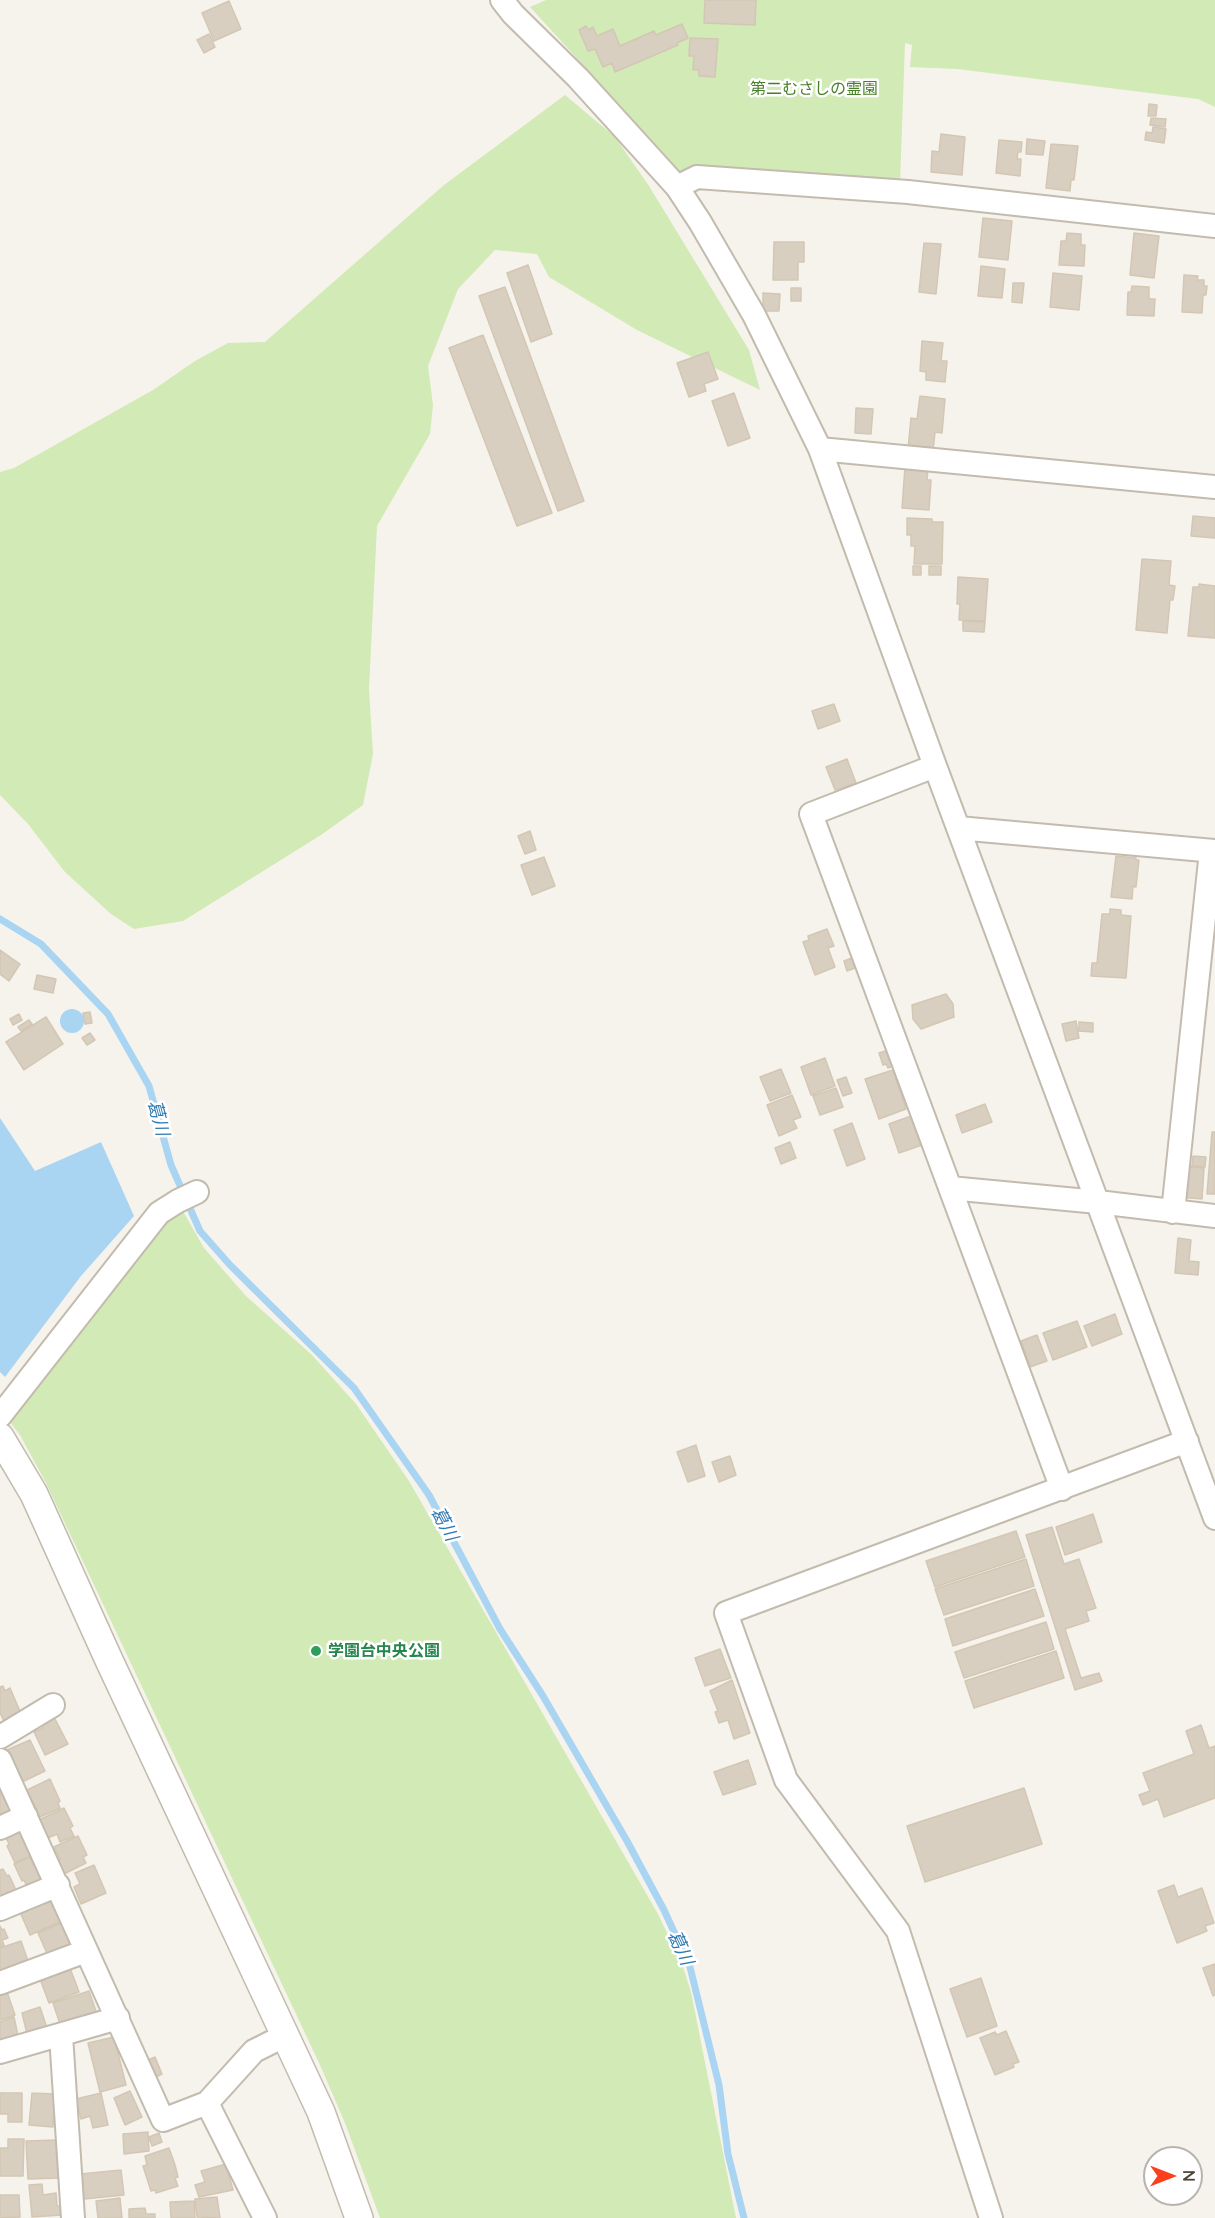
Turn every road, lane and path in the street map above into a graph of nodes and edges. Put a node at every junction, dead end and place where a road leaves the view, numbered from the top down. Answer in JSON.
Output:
{"nodes":[{"id":1,"x":502,"y":0,"type":"edge"},
{"id":2,"x":677,"y":187,"type":"junction"},
{"id":3,"x":1215,"y":226,"type":"edge"},
{"id":4,"x":820,"y":449,"type":"junction"},
{"id":5,"x":1215,"y":488,"type":"edge"},
{"id":6,"x":934,"y":766,"type":"junction"},
{"id":7,"x":958,"y":828,"type":"junction"},
{"id":8,"x":1213,"y":851,"type":"edge"},
{"id":9,"x":950,"y":1188,"type":"junction"},
{"id":10,"x":197,"y":1192,"type":"dead end"},
{"id":11,"x":1098,"y":1202,"type":"junction"},
{"id":12,"x":1173,"y":1212,"type":"junction"},
{"id":13,"x":1215,"y":1216,"type":"edge"},
{"id":14,"x":0,"y":1416,"type":"edge"},
{"id":15,"x":0,"y":1437,"type":"edge"},
{"id":16,"x":1187,"y":1441,"type":"junction"},
{"id":17,"x":1062,"y":1489,"type":"junction"},
{"id":18,"x":1215,"y":1518,"type":"edge"},
{"id":19,"x":53,"y":1705,"type":"dead end"},
{"id":20,"x":0,"y":1737,"type":"edge"},
{"id":21,"x":0,"y":1760,"type":"edge"},
{"id":22,"x":26,"y":1816,"type":"junction"},
{"id":23,"x":0,"y":1828,"type":"edge"},
{"id":24,"x":58,"y":1885,"type":"junction"},
{"id":25,"x":0,"y":1909,"type":"edge"},
{"id":26,"x":86,"y":1951,"type":"junction"},
{"id":27,"x":0,"y":1983,"type":"edge"},
{"id":28,"x":118,"y":2018,"type":"junction"},
{"id":29,"x":61,"y":2035,"type":"junction"},
{"id":30,"x":286,"y":2036,"type":"junction"},
{"id":31,"x":0,"y":2052,"type":"edge"},
{"id":32,"x":207,"y":2103,"type":"junction"},
{"id":33,"x":73,"y":2218,"type":"edge"},
{"id":34,"x":265,"y":2218,"type":"edge"},
{"id":35,"x":359,"y":2218,"type":"edge"},
{"id":36,"x":990,"y":2218,"type":"edge"}],
"edges":[{"from":1,"to":2,"type":"street"},
{"from":2,"to":3,"type":"street"},
{"from":2,"to":4,"type":"street"},
{"from":4,"to":5,"type":"street"},
{"from":4,"to":6,"type":"street"},
{"from":6,"to":7,"type":"street"},
{"from":6,"to":9,"type":"street"},
{"from":7,"to":8,"type":"street"},
{"from":7,"to":11,"type":"street"},
{"from":8,"to":12,"type":"street"},
{"from":9,"to":11,"type":"street"},
{"from":9,"to":17,"type":"street"},
{"from":10,"to":14,"type":"street"},
{"from":11,"to":12,"type":"street"},
{"from":11,"to":16,"type":"street"},
{"from":12,"to":13,"type":"street"},
{"from":15,"to":30,"type":"street"},
{"from":16,"to":17,"type":"street"},
{"from":16,"to":18,"type":"street"},
{"from":17,"to":36,"type":"street"},
{"from":19,"to":20,"type":"street"},
{"from":21,"to":22,"type":"street"},
{"from":22,"to":23,"type":"street"},
{"from":22,"to":24,"type":"street"},
{"from":24,"to":25,"type":"street"},
{"from":24,"to":26,"type":"street"},
{"from":26,"to":27,"type":"street"},
{"from":26,"to":28,"type":"street"},
{"from":28,"to":29,"type":"street"},
{"from":28,"to":32,"type":"street"},
{"from":29,"to":31,"type":"street"},
{"from":29,"to":33,"type":"street"},
{"from":30,"to":32,"type":"street"},
{"from":30,"to":35,"type":"street"},
{"from":32,"to":34,"type":"street"}]}
